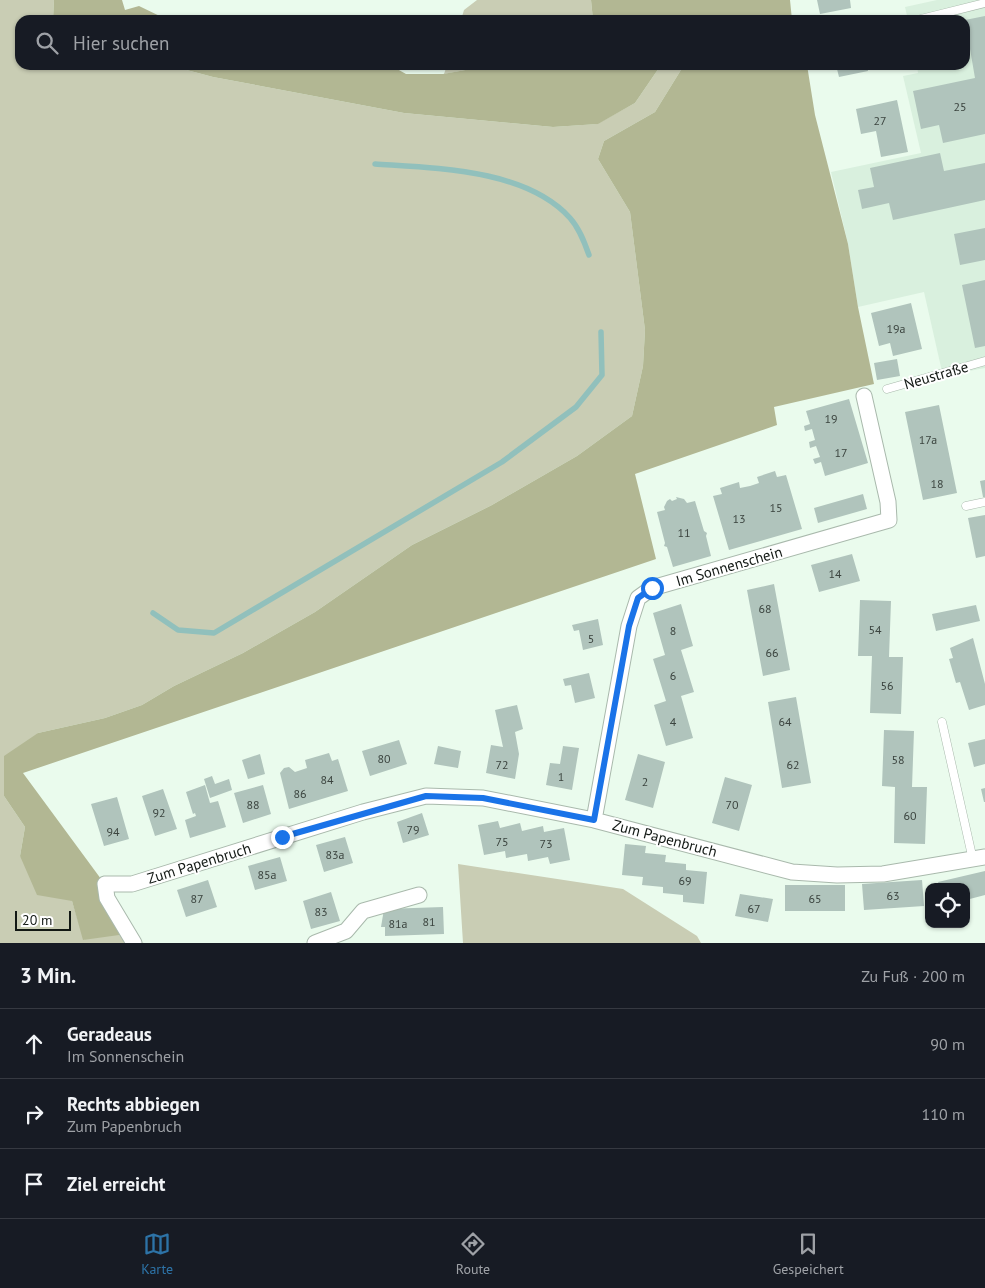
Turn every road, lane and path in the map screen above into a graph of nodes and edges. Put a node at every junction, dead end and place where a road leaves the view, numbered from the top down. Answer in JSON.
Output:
{"nodes":[{"id":1,"x":985,"y":4,"type":"edge"},
{"id":2,"x":938,"y":15,"type":"edge"},
{"id":3,"x":985,"y":361,"type":"edge"},
{"id":4,"x":887,"y":389,"type":"dead end"},
{"id":5,"x":864,"y":396,"type":"dead end"},
{"id":6,"x":985,"y":502,"type":"edge"},
{"id":7,"x":966,"y":506,"type":"dead end"},
{"id":8,"x":942,"y":722,"type":"dead end"},
{"id":9,"x":594,"y":820,"type":"junction"},
{"id":10,"x":979,"y":858,"type":"edge"},
{"id":11,"x":419,"y":895,"type":"dead end"},
{"id":12,"x":134,"y":943,"type":"edge"},
{"id":13,"x":316,"y":943,"type":"edge"}],
"edges":[{"from":1,"to":2,"type":"lane"},
{"from":3,"to":4,"type":"lane","name":"Neustraße"},
{"from":5,"to":9,"type":"street","name":"Im Sonnenschein"},
{"from":6,"to":7,"type":"lane"},
{"from":8,"to":10,"type":"lane","name":"Zum Papenbruch"},
{"from":9,"to":10,"type":"street","name":"Zum Papenbruch"},
{"from":9,"to":12,"type":"street","name":"Zum Papenbruch"},
{"from":11,"to":13,"type":"street"}]}
